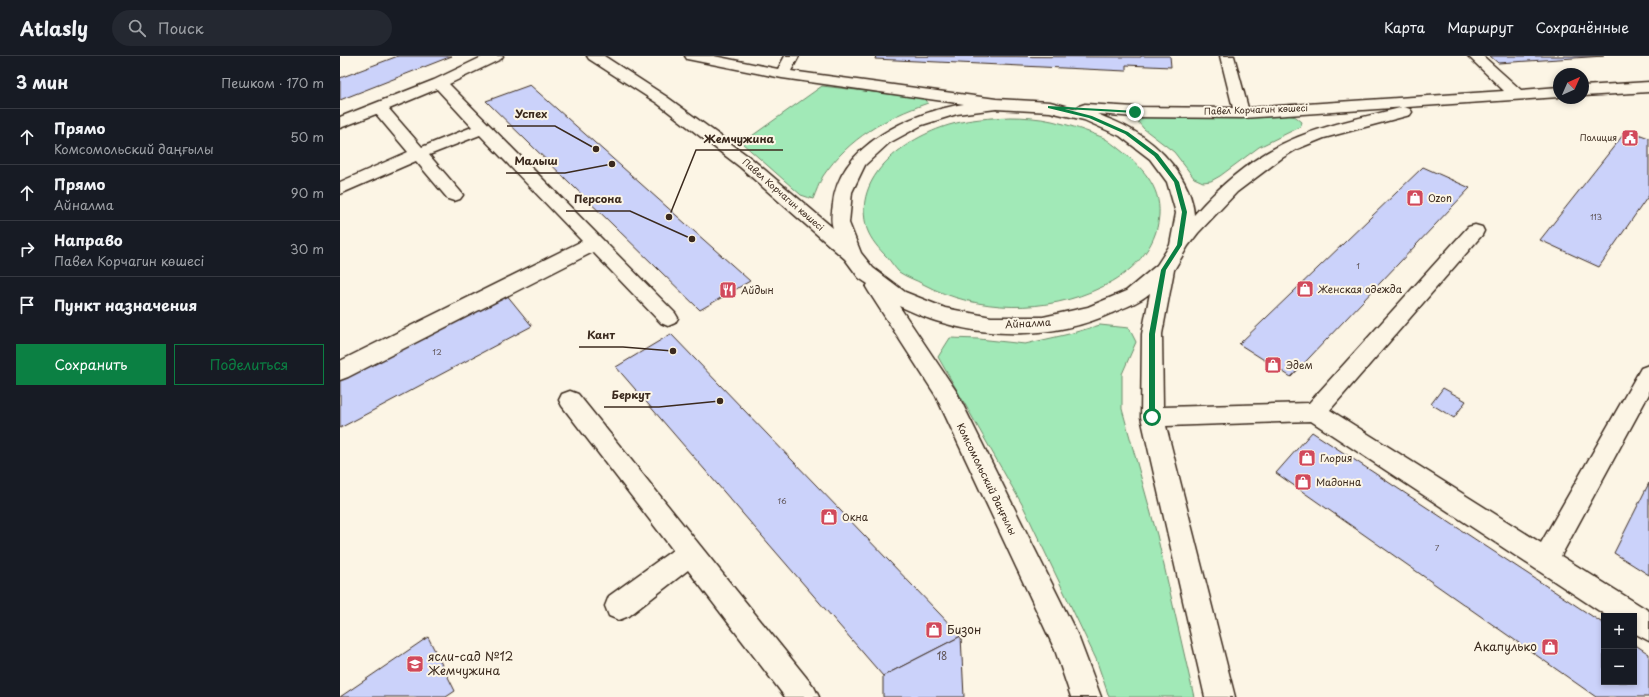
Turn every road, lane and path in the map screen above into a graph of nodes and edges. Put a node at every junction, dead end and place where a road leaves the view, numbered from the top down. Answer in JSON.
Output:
{"nodes":[{"id":1,"x":496,"y":56,"type":"edge"},
{"id":2,"x":594,"y":56,"type":"edge"},
{"id":3,"x":692,"y":56,"type":"edge"},
{"id":4,"x":792,"y":56,"type":"edge"},
{"id":5,"x":1227,"y":56,"type":"edge"},
{"id":6,"x":1475,"y":56,"type":"edge"},
{"id":7,"x":782,"y":74,"type":"junction"},
{"id":8,"x":439,"y":83,"type":"junction"},
{"id":9,"x":1649,"y":87,"type":"edge"},
{"id":10,"x":1589,"y":91,"type":"edge"},
{"id":11,"x":1553,"y":92,"type":"edge"},
{"id":12,"x":1516,"y":94,"type":"junction"},
{"id":13,"x":1462,"y":98,"type":"junction"},
{"id":14,"x":996,"y":104,"type":"junction"},
{"id":15,"x":379,"y":107,"type":"junction"},
{"id":16,"x":1050,"y":107,"type":"junction"},
{"id":17,"x":1242,"y":113,"type":"junction"},
{"id":18,"x":340,"y":123,"type":"edge"},
{"id":19,"x":483,"y":128,"type":"junction"},
{"id":20,"x":418,"y":154,"type":"junction"},
{"id":21,"x":340,"y":189,"type":"edge"},
{"id":22,"x":454,"y":195,"type":"dead end"},
{"id":23,"x":1475,"y":231,"type":"dead end"},
{"id":24,"x":595,"y":243,"type":"junction"},
{"id":25,"x":1180,"y":245,"type":"junction"},
{"id":26,"x":859,"y":264,"type":"junction"},
{"id":27,"x":1164,"y":270,"type":"junction"},
{"id":28,"x":668,"y":318,"type":"dead end"},
{"id":29,"x":340,"y":371,"type":"edge"},
{"id":30,"x":1649,"y":374,"type":"edge"},
{"id":31,"x":570,"y":400,"type":"dead end"},
{"id":32,"x":1315,"y":412,"type":"junction"},
{"id":33,"x":1152,"y":417,"type":"junction"},
{"id":34,"x":690,"y":553,"type":"junction"},
{"id":35,"x":1545,"y":560,"type":"junction"},
{"id":36,"x":619,"y":606,"type":"dead end"},
{"id":37,"x":1628,"y":613,"type":"edge"},
{"id":38,"x":1637,"y":619,"type":"edge"},
{"id":39,"x":1649,"y":627,"type":"edge"},
{"id":40,"x":804,"y":697,"type":"edge"},
{"id":41,"x":1086,"y":697,"type":"edge"},
{"id":42,"x":1220,"y":697,"type":"edge"}],
"edges":[{"from":1,"to":8,"type":"street"},
{"from":2,"to":26,"type":"street","name":"Павел Корчагин көшесі"},
{"from":3,"to":7,"type":"street"},
{"from":4,"to":7,"type":"street"},
{"from":5,"to":17,"type":"street"},
{"from":6,"to":12,"type":"street"},
{"from":7,"to":14,"type":"street"},
{"from":8,"to":15,"type":"street"},
{"from":8,"to":19,"type":"street"},
{"from":9,"to":10,"type":"street"},
{"from":11,"to":12,"type":"street","name":"Павел Корчагин көшесі"},
{"from":12,"to":13,"type":"street","name":"Павел Корчагин көшесі"},
{"from":13,"to":17,"type":"street","name":"Павел Корчагин көшесі"},
{"from":13,"to":25,"type":"street","name":"Павел Корчагин көшесі"},
{"from":14,"to":16,"type":"street","name":"Айналма"},
{"from":14,"to":26,"type":"street","name":"Айналма"},
{"from":15,"to":18,"type":"street"},
{"from":15,"to":20,"type":"street"},
{"from":16,"to":17,"type":"street","name":"Павел Корчагин көшесі"},
{"from":16,"to":25,"type":"street","name":"Айналма"},
{"from":19,"to":20,"type":"street"},
{"from":19,"to":24,"type":"street"},
{"from":20,"to":21,"type":"street"},
{"from":20,"to":22,"type":"street"},
{"from":23,"to":32,"type":"street"},
{"from":24,"to":28,"type":"street"},
{"from":24,"to":29,"type":"street"},
{"from":25,"to":27,"type":"street","name":"Айналма"},
{"from":26,"to":27,"type":"street","name":"Айналма"},
{"from":26,"to":41,"type":"street","name":"Комсомольский даңғылы"},
{"from":27,"to":33,"type":"street"},
{"from":30,"to":35,"type":"street"},
{"from":31,"to":34,"type":"street"},
{"from":32,"to":33,"type":"street"},
{"from":32,"to":35,"type":"street"},
{"from":33,"to":42,"type":"street"},
{"from":34,"to":36,"type":"street"},
{"from":34,"to":40,"type":"street"},
{"from":35,"to":37,"type":"street"},
{"from":38,"to":39,"type":"street"}]}
